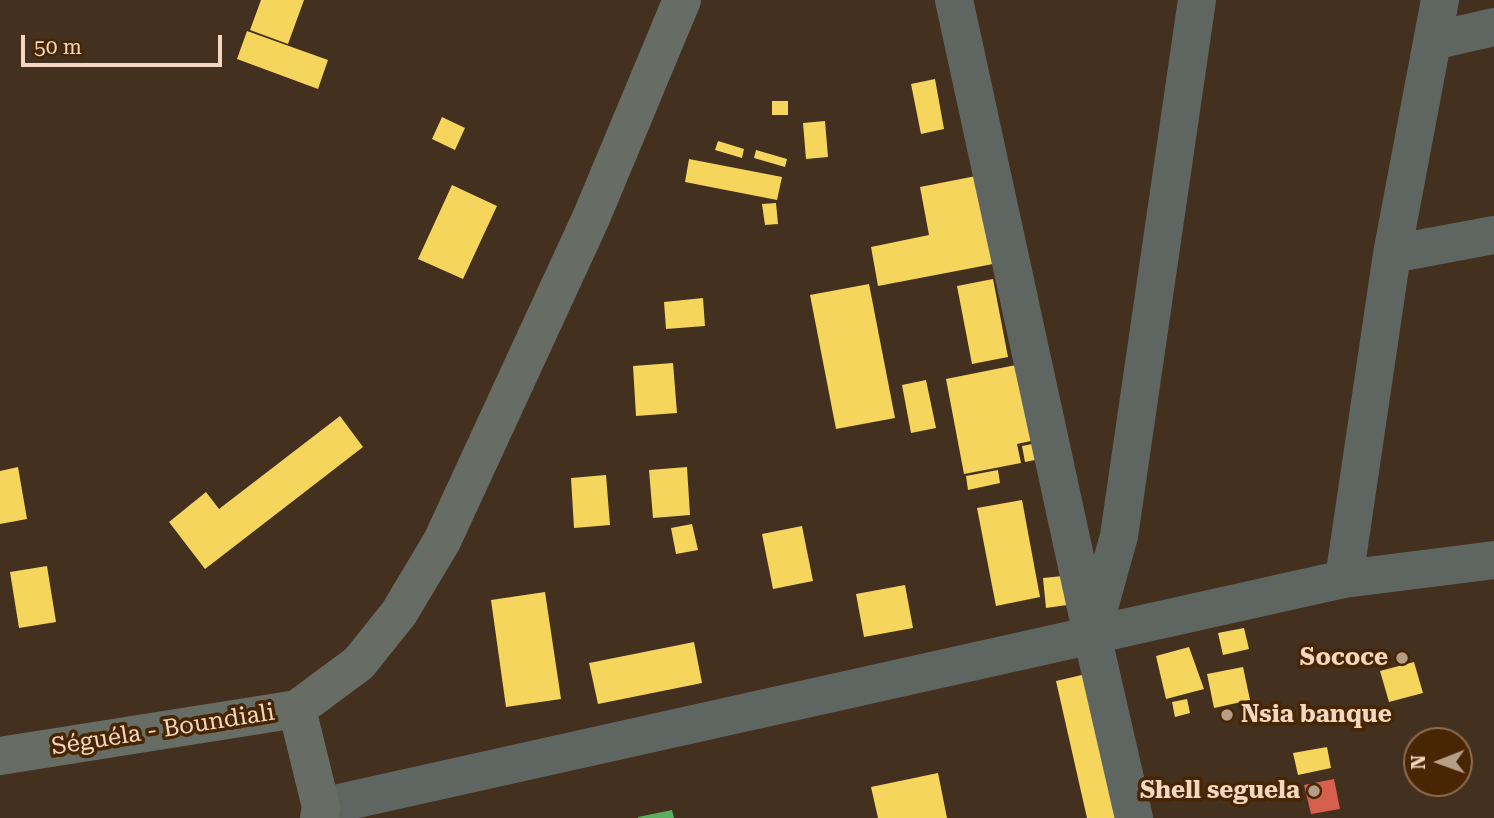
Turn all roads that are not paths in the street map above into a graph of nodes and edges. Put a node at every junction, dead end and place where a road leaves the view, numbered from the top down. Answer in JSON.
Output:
{"nodes":[{"id":1,"x":682,"y":0,"type":"edge"},
{"id":2,"x":954,"y":0,"type":"edge"},
{"id":3,"x":1197,"y":0,"type":"edge"},
{"id":4,"x":1440,"y":0,"type":"edge"},
{"id":5,"x":1494,"y":27,"type":"edge"},
{"id":6,"x":1433,"y":41,"type":"junction"},
{"id":7,"x":1494,"y":235,"type":"edge"},
{"id":8,"x":1392,"y":254,"type":"junction"},
{"id":9,"x":1494,"y":560,"type":"edge"},
{"id":10,"x":1344,"y":579,"type":"junction"},
{"id":11,"x":1092,"y":635,"type":"junction"},
{"id":12,"x":298,"y":709,"type":"junction"},
{"id":13,"x":0,"y":756,"type":"edge"},
{"id":14,"x":320,"y":812,"type":"edge"},
{"id":15,"x":1134,"y":818,"type":"edge"}],
"edges":[{"from":1,"to":12,"type":"main road"},
{"from":2,"to":11,"type":"street"},
{"from":3,"to":11,"type":"street"},
{"from":4,"to":6,"type":"street"},
{"from":5,"to":6,"type":"street"},
{"from":6,"to":8,"type":"street"},
{"from":7,"to":8,"type":"street"},
{"from":8,"to":10,"type":"street"},
{"from":9,"to":10,"type":"street"},
{"from":10,"to":11,"type":"street"},
{"from":11,"to":14,"type":"street"},
{"from":11,"to":15,"type":"street"},
{"from":12,"to":13,"type":"main road","name":"Séguéla - Boundiali"},
{"from":12,"to":14,"type":"main road","name":"Séguéla - Boundiali"}]}
